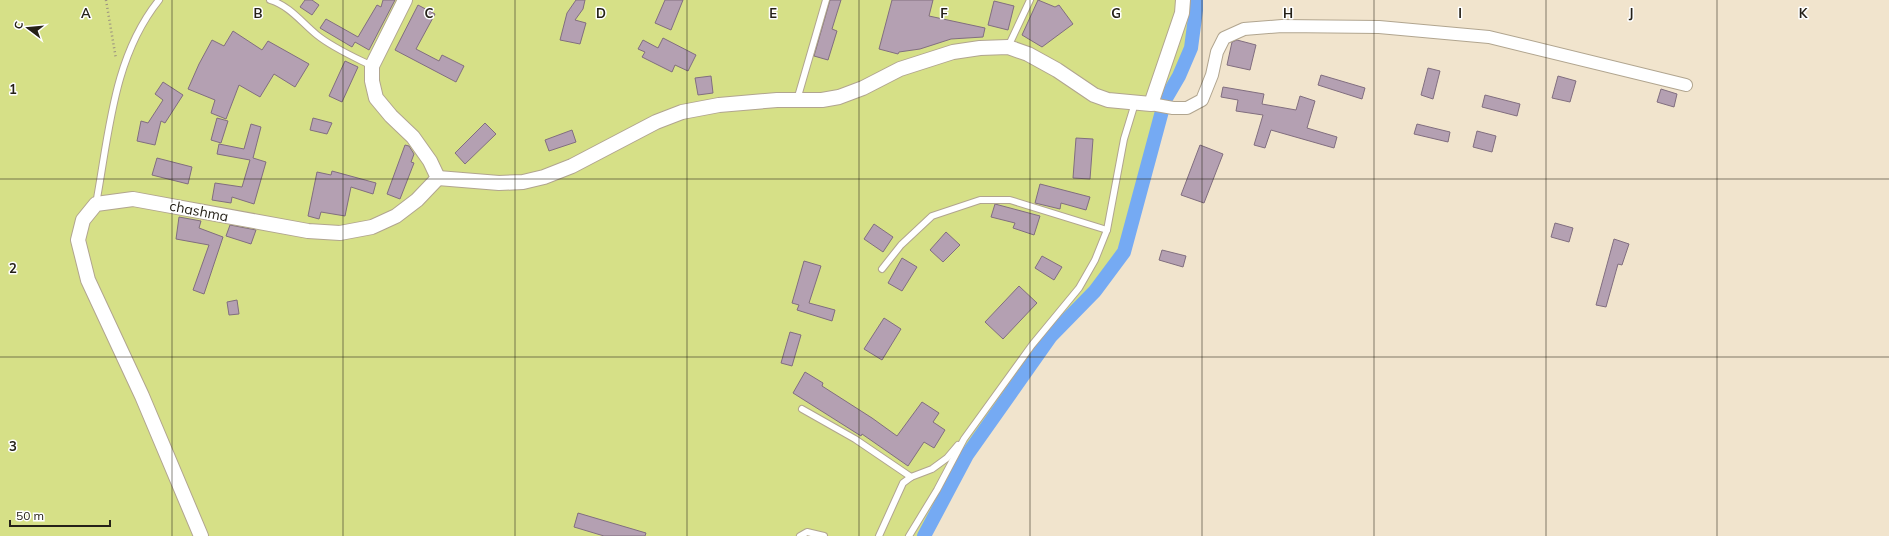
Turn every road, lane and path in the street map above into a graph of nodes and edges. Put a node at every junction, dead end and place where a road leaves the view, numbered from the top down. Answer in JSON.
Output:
{"nodes":[{"id":1,"x":106,"y":0,"type":"edge"},
{"id":2,"x":159,"y":0,"type":"edge"},
{"id":3,"x":270,"y":0,"type":"edge"},
{"id":4,"x":405,"y":0,"type":"edge"},
{"id":5,"x":826,"y":0,"type":"edge"},
{"id":6,"x":1030,"y":0,"type":"edge"},
{"id":7,"x":1183,"y":0,"type":"edge"},
{"id":8,"x":1008,"y":47,"type":"junction"},
{"id":9,"x":372,"y":66,"type":"junction"},
{"id":10,"x":120,"y":80,"type":"junction"},
{"id":11,"x":1686,"y":85,"type":"dead end"},
{"id":12,"x":797,"y":101,"type":"junction"},
{"id":13,"x":1136,"y":102,"type":"junction"},
{"id":14,"x":1155,"y":104,"type":"junction"},
{"id":15,"x":438,"y":178,"type":"junction"},
{"id":16,"x":96,"y":204,"type":"junction"},
{"id":17,"x":1107,"y":230,"type":"junction"},
{"id":18,"x":882,"y":269,"type":"dead end"},
{"id":19,"x":802,"y":409,"type":"dead end"},
{"id":20,"x":964,"y":439,"type":"junction"},
{"id":21,"x":911,"y":477,"type":"junction"},
{"id":22,"x":201,"y":536,"type":"edge"},
{"id":23,"x":800,"y":536,"type":"edge"},
{"id":24,"x":824,"y":536,"type":"edge"},
{"id":25,"x":879,"y":536,"type":"edge"},
{"id":26,"x":909,"y":536,"type":"edge"}],
"edges":[{"from":1,"to":10,"type":"path"},
{"from":2,"to":10,"type":"lane"},
{"from":3,"to":9,"type":"lane"},
{"from":4,"to":9,"type":"street"},
{"from":5,"to":12,"type":"lane"},
{"from":6,"to":8,"type":"lane"},
{"from":7,"to":14,"type":"street"},
{"from":8,"to":12,"type":"street"},
{"from":8,"to":13,"type":"street"},
{"from":9,"to":15,"type":"street"},
{"from":10,"to":16,"type":"lane"},
{"from":11,"to":14,"type":"street"},
{"from":12,"to":15,"type":"street"},
{"from":13,"to":14,"type":"street"},
{"from":13,"to":17,"type":"lane"},
{"from":15,"to":16,"type":"street","name":"сhashma"},
{"from":16,"to":22,"type":"street"},
{"from":17,"to":18,"type":"lane"},
{"from":17,"to":20,"type":"lane"},
{"from":19,"to":21,"type":"lane"},
{"from":20,"to":21,"type":"lane"},
{"from":20,"to":26,"type":"lane"},
{"from":21,"to":25,"type":"lane"},
{"from":23,"to":24,"type":"lane"}]}
